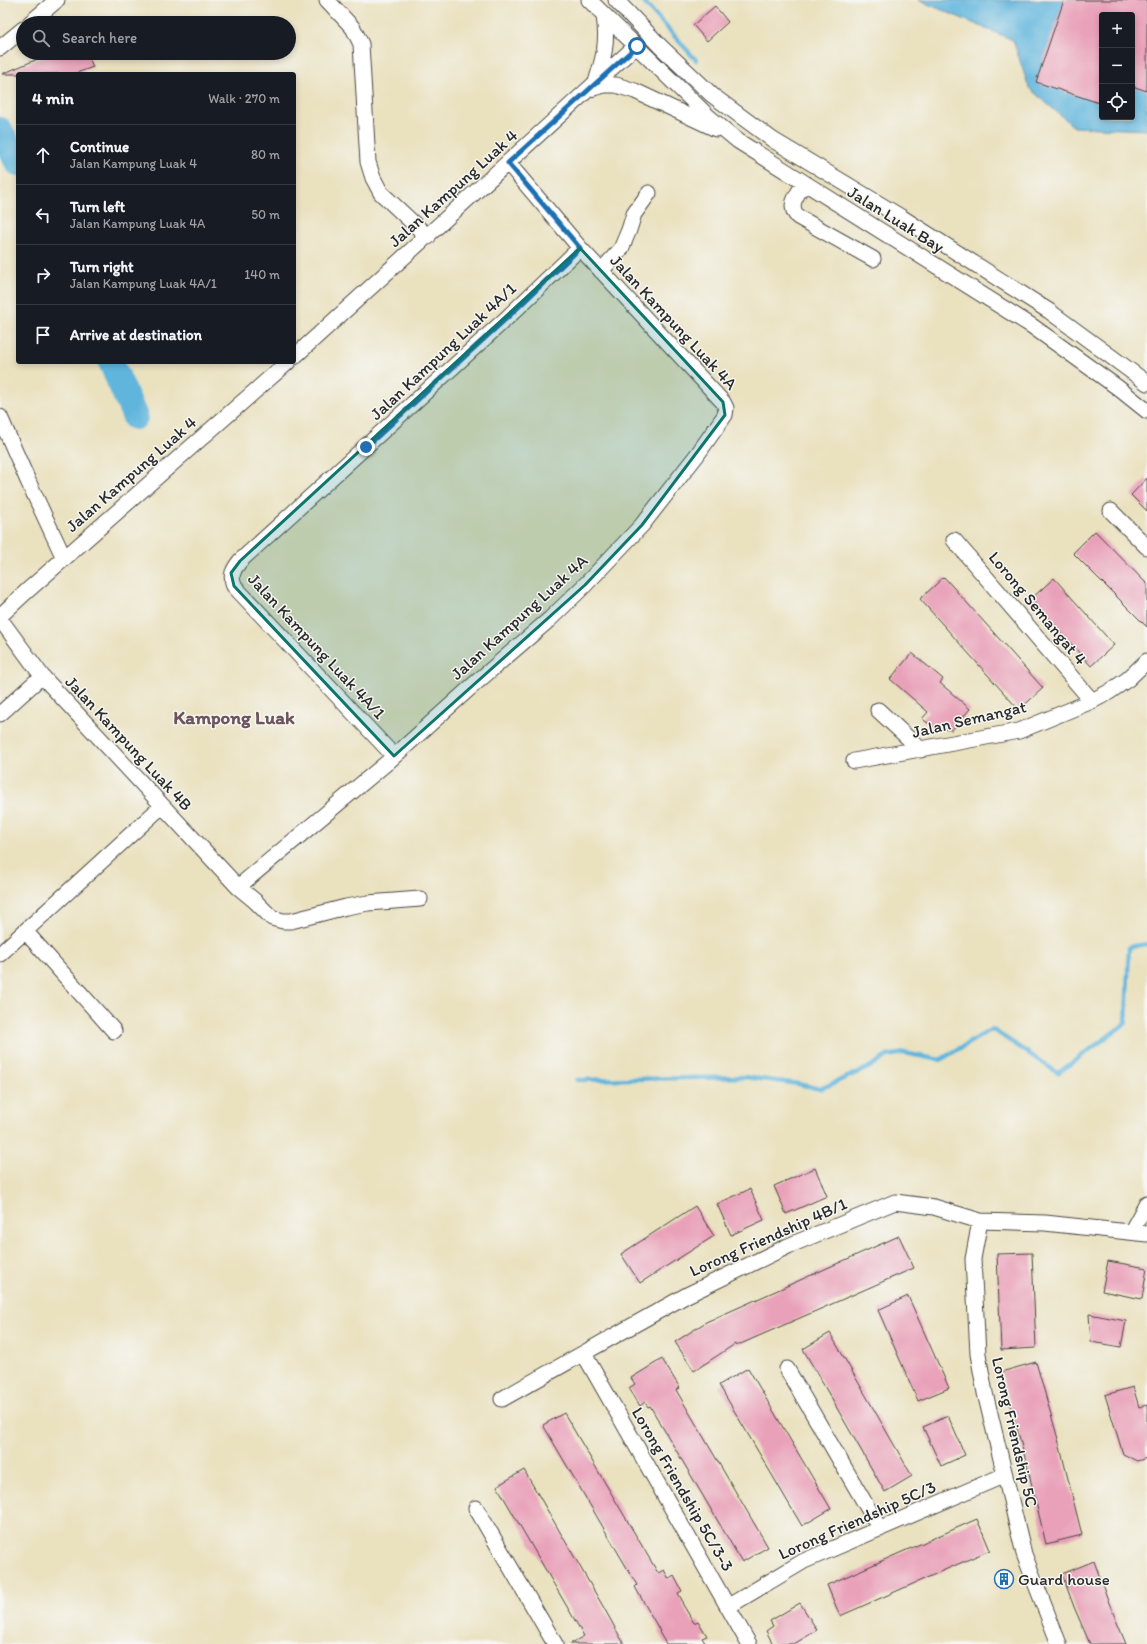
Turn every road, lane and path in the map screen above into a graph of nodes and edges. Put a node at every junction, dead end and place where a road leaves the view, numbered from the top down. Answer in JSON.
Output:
{"nodes":[{"id":1,"x":58,"y":0,"type":"edge"},
{"id":2,"x":327,"y":0,"type":"edge"},
{"id":3,"x":589,"y":0,"type":"edge"},
{"id":4,"x":616,"y":0,"type":"edge"},
{"id":5,"x":39,"y":16,"type":"edge"},
{"id":6,"x":604,"y":16,"type":"junction"},
{"id":7,"x":639,"y":24,"type":"junction"},
{"id":8,"x":16,"y":35,"type":"edge"},
{"id":9,"x":637,"y":46,"type":"junction"},
{"id":10,"x":661,"y":47,"type":"junction"},
{"id":11,"x":0,"y":48,"type":"edge"},
{"id":12,"x":592,"y":86,"type":"junction"},
{"id":13,"x":738,"y":141,"type":"junction"},
{"id":14,"x":508,"y":163,"type":"junction"},
{"id":15,"x":804,"y":183,"type":"junction"},
{"id":16,"x":649,"y":193,"type":"dead end"},
{"id":17,"x":428,"y":237,"type":"junction"},
{"id":18,"x":580,"y":248,"type":"junction"},
{"id":19,"x":873,"y":259,"type":"dead end"},
{"id":20,"x":601,"y":271,"type":"junction"},
{"id":21,"x":296,"y":355,"type":"edge"},
{"id":22,"x":286,"y":364,"type":"edge"},
{"id":23,"x":1147,"y":383,"type":"edge"},
{"id":24,"x":1147,"y":411,"type":"edge"},
{"id":25,"x":0,"y":417,"type":"edge"},
{"id":26,"x":1111,"y":511,"type":"dead end"},
{"id":27,"x":954,"y":540,"type":"dead end"},
{"id":28,"x":1147,"y":547,"type":"edge"},
{"id":29,"x":64,"y":558,"type":"junction"},
{"id":30,"x":0,"y":616,"type":"edge"},
{"id":31,"x":0,"y":619,"type":"edge"},
{"id":32,"x":1147,"y":661,"type":"edge"},
{"id":33,"x":42,"y":676,"type":"junction"},
{"id":34,"x":1092,"y":701,"type":"junction"},
{"id":35,"x":878,"y":710,"type":"dead end"},
{"id":36,"x":0,"y":714,"type":"edge"},
{"id":37,"x":921,"y":750,"type":"junction"},
{"id":38,"x":854,"y":761,"type":"dead end"},
{"id":39,"x":387,"y":762,"type":"junction"},
{"id":40,"x":162,"y":806,"type":"junction"},
{"id":41,"x":238,"y":887,"type":"junction"},
{"id":42,"x":420,"y":899,"type":"dead end"},
{"id":43,"x":25,"y":931,"type":"junction"},
{"id":44,"x":0,"y":954,"type":"edge"},
{"id":45,"x":114,"y":1031,"type":"dead end"},
{"id":46,"x":1147,"y":1203,"type":"edge"},
{"id":47,"x":980,"y":1221,"type":"junction"},
{"id":48,"x":1131,"y":1232,"type":"junction"},
{"id":49,"x":1147,"y":1234,"type":"edge"},
{"id":50,"x":584,"y":1354,"type":"junction"},
{"id":51,"x":787,"y":1369,"type":"dead end"},
{"id":52,"x":502,"y":1399,"type":"dead end"},
{"id":53,"x":1005,"y":1475,"type":"junction"},
{"id":54,"x":476,"y":1508,"type":"dead end"},
{"id":55,"x":880,"y":1529,"type":"junction"},
{"id":56,"x":729,"y":1606,"type":"junction"},
{"id":57,"x":555,"y":1644,"type":"edge"},
{"id":58,"x":749,"y":1644,"type":"edge"},
{"id":59,"x":1059,"y":1644,"type":"edge"}],
"edges":[{"from":1,"to":5,"type":"street"},
{"from":2,"to":17,"type":"street"},
{"from":3,"to":6,"type":"street"},
{"from":4,"to":7,"type":"street"},
{"from":6,"to":9,"type":"street","name":"Jalan Luak Bay"},
{"from":6,"to":12,"type":"street"},
{"from":7,"to":9,"type":"street"},
{"from":7,"to":10,"type":"street","name":"Jalan Luak Bay"},
{"from":8,"to":11,"type":"street"},
{"from":9,"to":10,"type":"street"},
{"from":9,"to":12,"type":"street","name":"Jalan Kampung Luak 4"},
{"from":9,"to":13,"type":"street","name":"Jalan Luak Bay"},
{"from":10,"to":23,"type":"street","name":"Jalan Luak Bay"},
{"from":12,"to":13,"type":"street"},
{"from":12,"to":14,"type":"street","name":"Jalan Kampung Luak 4"},
{"from":13,"to":15,"type":"street","name":"Jalan Luak Bay"},
{"from":14,"to":17,"type":"street","name":"Jalan Kampung Luak 4"},
{"from":14,"to":18,"type":"street","name":"Jalan Kampung Luak 4A"},
{"from":15,"to":19,"type":"street"},
{"from":15,"to":24,"type":"street","name":"Jalan Luak Bay"},
{"from":16,"to":20,"type":"street"},
{"from":17,"to":21,"type":"street","name":"Jalan Kampung Luak 4"},
{"from":18,"to":20,"type":"street","name":"Jalan Kampung Luak 4A"},
{"from":18,"to":39,"type":"street","name":"Jalan Kampung Luak 4A/1"},
{"from":20,"to":39,"type":"street","name":"Jalan Kampung Luak 4A"},
{"from":22,"to":29,"type":"street","name":"Jalan Kampung Luak 4"},
{"from":25,"to":29,"type":"street"},
{"from":26,"to":28,"type":"street"},
{"from":27,"to":34,"type":"street","name":"Lorong Semangat 4"},
{"from":29,"to":30,"type":"street","name":"Jalan Kampung Luak 4"},
{"from":31,"to":33,"type":"street","name":"Jalan Kampung Luak 4B"},
{"from":32,"to":34,"type":"street","name":"Jalan Semangat"},
{"from":33,"to":36,"type":"street"},
{"from":33,"to":40,"type":"street","name":"Jalan Kampung Luak 4B"},
{"from":34,"to":37,"type":"street","name":"Jalan Semangat"},
{"from":35,"to":37,"type":"street"},
{"from":37,"to":38,"type":"street","name":"Jalan Semangat"},
{"from":39,"to":41,"type":"street","name":"Jalan Kampung Luak 4A"},
{"from":40,"to":41,"type":"street","name":"Jalan Kampung Luak 4B"},
{"from":40,"to":43,"type":"street"},
{"from":41,"to":42,"type":"street","name":"Jalan Kampung Luak 4B"},
{"from":43,"to":44,"type":"street"},
{"from":43,"to":45,"type":"street"},
{"from":46,"to":48,"type":"street"},
{"from":47,"to":48,"type":"street","name":"Lorong Friendship 4B/1"},
{"from":47,"to":50,"type":"street","name":"Lorong Friendship 4B/1"},
{"from":47,"to":53,"type":"street","name":"Lorong Friendship 5C"},
{"from":48,"to":49,"type":"street"},
{"from":50,"to":52,"type":"street","name":"Lorong Friendship 4B/1"},
{"from":50,"to":56,"type":"street","name":"Lorong Friendship 5C/3-3"},
{"from":51,"to":55,"type":"street"},
{"from":53,"to":55,"type":"street","name":"Lorong Friendship 5C/3"},
{"from":53,"to":59,"type":"street","name":"Lorong Friendship 5C"},
{"from":54,"to":57,"type":"street"},
{"from":55,"to":56,"type":"street","name":"Lorong Friendship 5C/3"},
{"from":56,"to":58,"type":"street","name":"Lorong Friendship 5C/3-3"}]}
